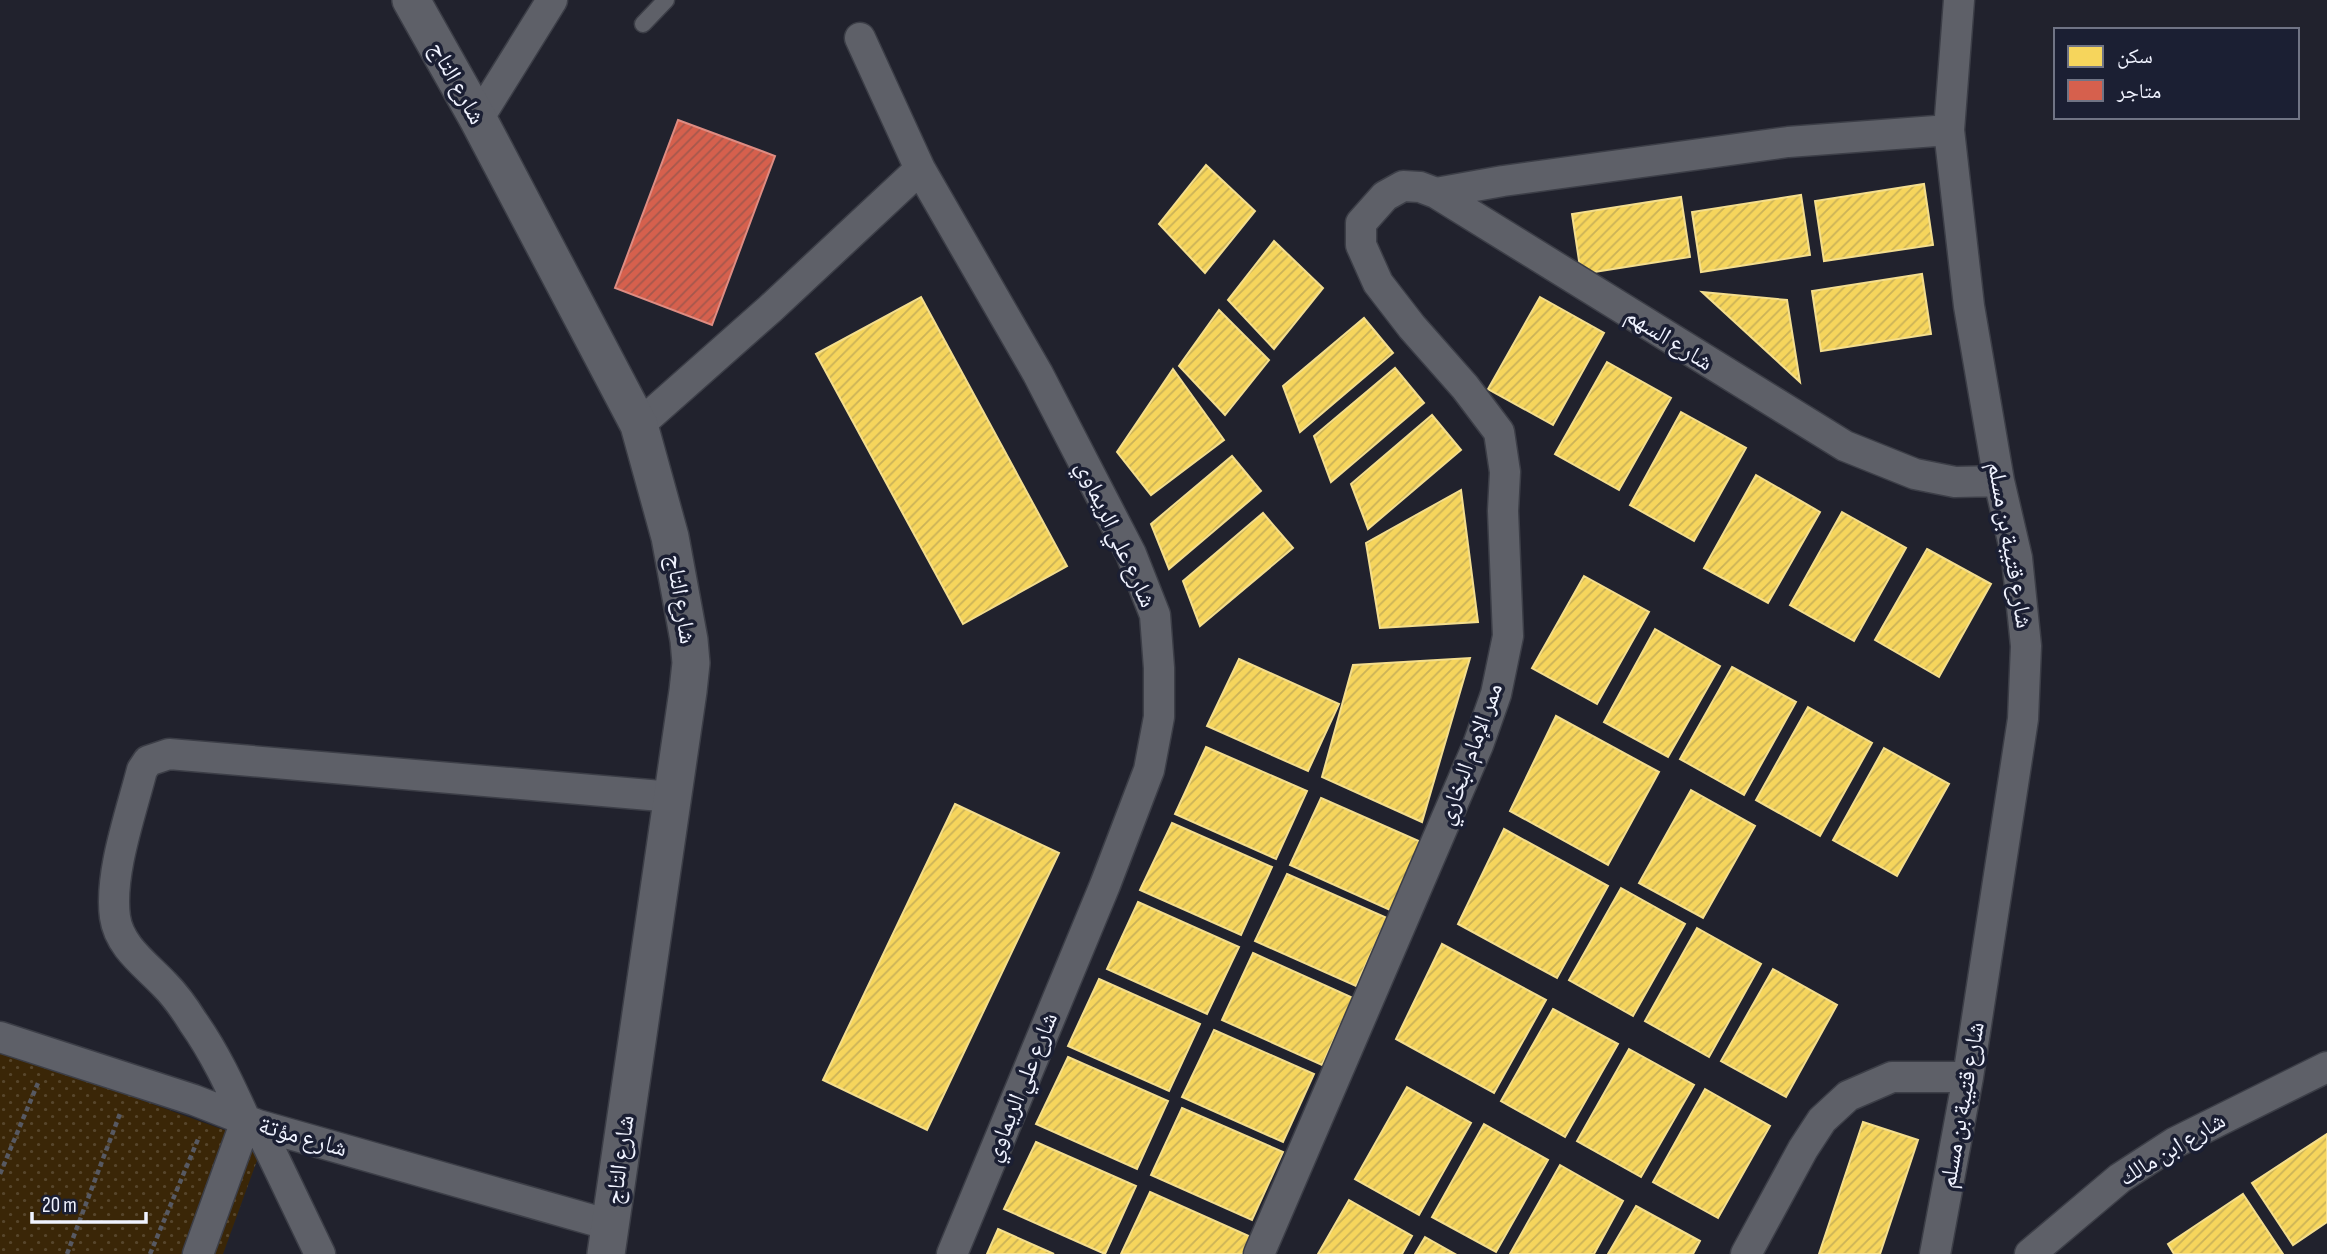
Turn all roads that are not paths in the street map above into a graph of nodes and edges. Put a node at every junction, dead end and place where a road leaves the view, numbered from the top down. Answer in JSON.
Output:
{"nodes":[{"id":1,"x":411,"y":0,"type":"edge"},
{"id":2,"x":552,"y":0,"type":"edge"},
{"id":3,"x":666,"y":0,"type":"edge"},
{"id":4,"x":1959,"y":0,"type":"edge"},
{"id":5,"x":643,"y":24,"type":"dead end"},
{"id":6,"x":860,"y":38,"type":"dead end"},
{"id":7,"x":478,"y":120,"type":"junction"},
{"id":8,"x":1949,"y":130,"type":"junction"},
{"id":9,"x":920,"y":169,"type":"junction"},
{"id":10,"x":1436,"y":193,"type":"junction"},
{"id":11,"x":1361,"y":223,"type":"joint"},
{"id":12,"x":639,"y":425,"type":"junction"},
{"id":13,"x":1999,"y":481,"type":"junction"},
{"id":14,"x":673,"y":797,"type":"junction"},
{"id":15,"x":0,"y":1037,"type":"edge"},
{"id":16,"x":2327,"y":1067,"type":"edge"},
{"id":17,"x":1968,"y":1077,"type":"junction"},
{"id":18,"x":252,"y":1123,"type":"junction"},
{"id":19,"x":608,"y":1239,"type":"edge"},
{"id":20,"x":198,"y":1254,"type":"edge"},
{"id":21,"x":320,"y":1254,"type":"edge"},
{"id":22,"x":952,"y":1254,"type":"edge"},
{"id":23,"x":1259,"y":1254,"type":"edge"},
{"id":24,"x":1746,"y":1254,"type":"edge"},
{"id":25,"x":1935,"y":1254,"type":"edge"},
{"id":26,"x":2031,"y":1254,"type":"edge"}],
"edges":[{"from":1,"to":7,"type":"street","name":"شارع التاج"},
{"from":2,"to":7,"type":"street"},
{"from":3,"to":5,"type":"lane"},
{"from":4,"to":8,"type":"street","name":"شارع قتيبة بن مسلم"},
{"from":6,"to":9,"type":"street","name":"شارع علي الريماوي"},
{"from":7,"to":12,"type":"street","name":"شارع التاج"},
{"from":8,"to":10,"type":"street"},
{"from":8,"to":13,"type":"street","name":"شارع قتيبة بن مسلم"},
{"from":9,"to":12,"type":"street"},
{"from":9,"to":22,"type":"street","name":"شارع علي الريماوي"},
{"from":10,"to":11,"type":"street","name":"شارع السهم"},
{"from":10,"to":13,"type":"street","name":"شارع السهم"},
{"from":11,"to":23,"type":"street","name":"ممر الإمام البخاري"},
{"from":12,"to":14,"type":"street","name":"شارع التاج"},
{"from":13,"to":17,"type":"street","name":"شارع قتيبة بن مسلم"},
{"from":14,"to":18,"type":"street"},
{"from":14,"to":19,"type":"street","name":"شارع التاج"},
{"from":15,"to":18,"type":"street","name":"شارع مؤتة"},
{"from":16,"to":26,"type":"street","name":"شارع ابن مالك"},
{"from":17,"to":24,"type":"street"},
{"from":17,"to":25,"type":"street","name":"شارع قتيبة بن مسلم"},
{"from":18,"to":19,"type":"street","name":"شارع مؤتة"},
{"from":18,"to":20,"type":"street"},
{"from":18,"to":21,"type":"street"}]}
